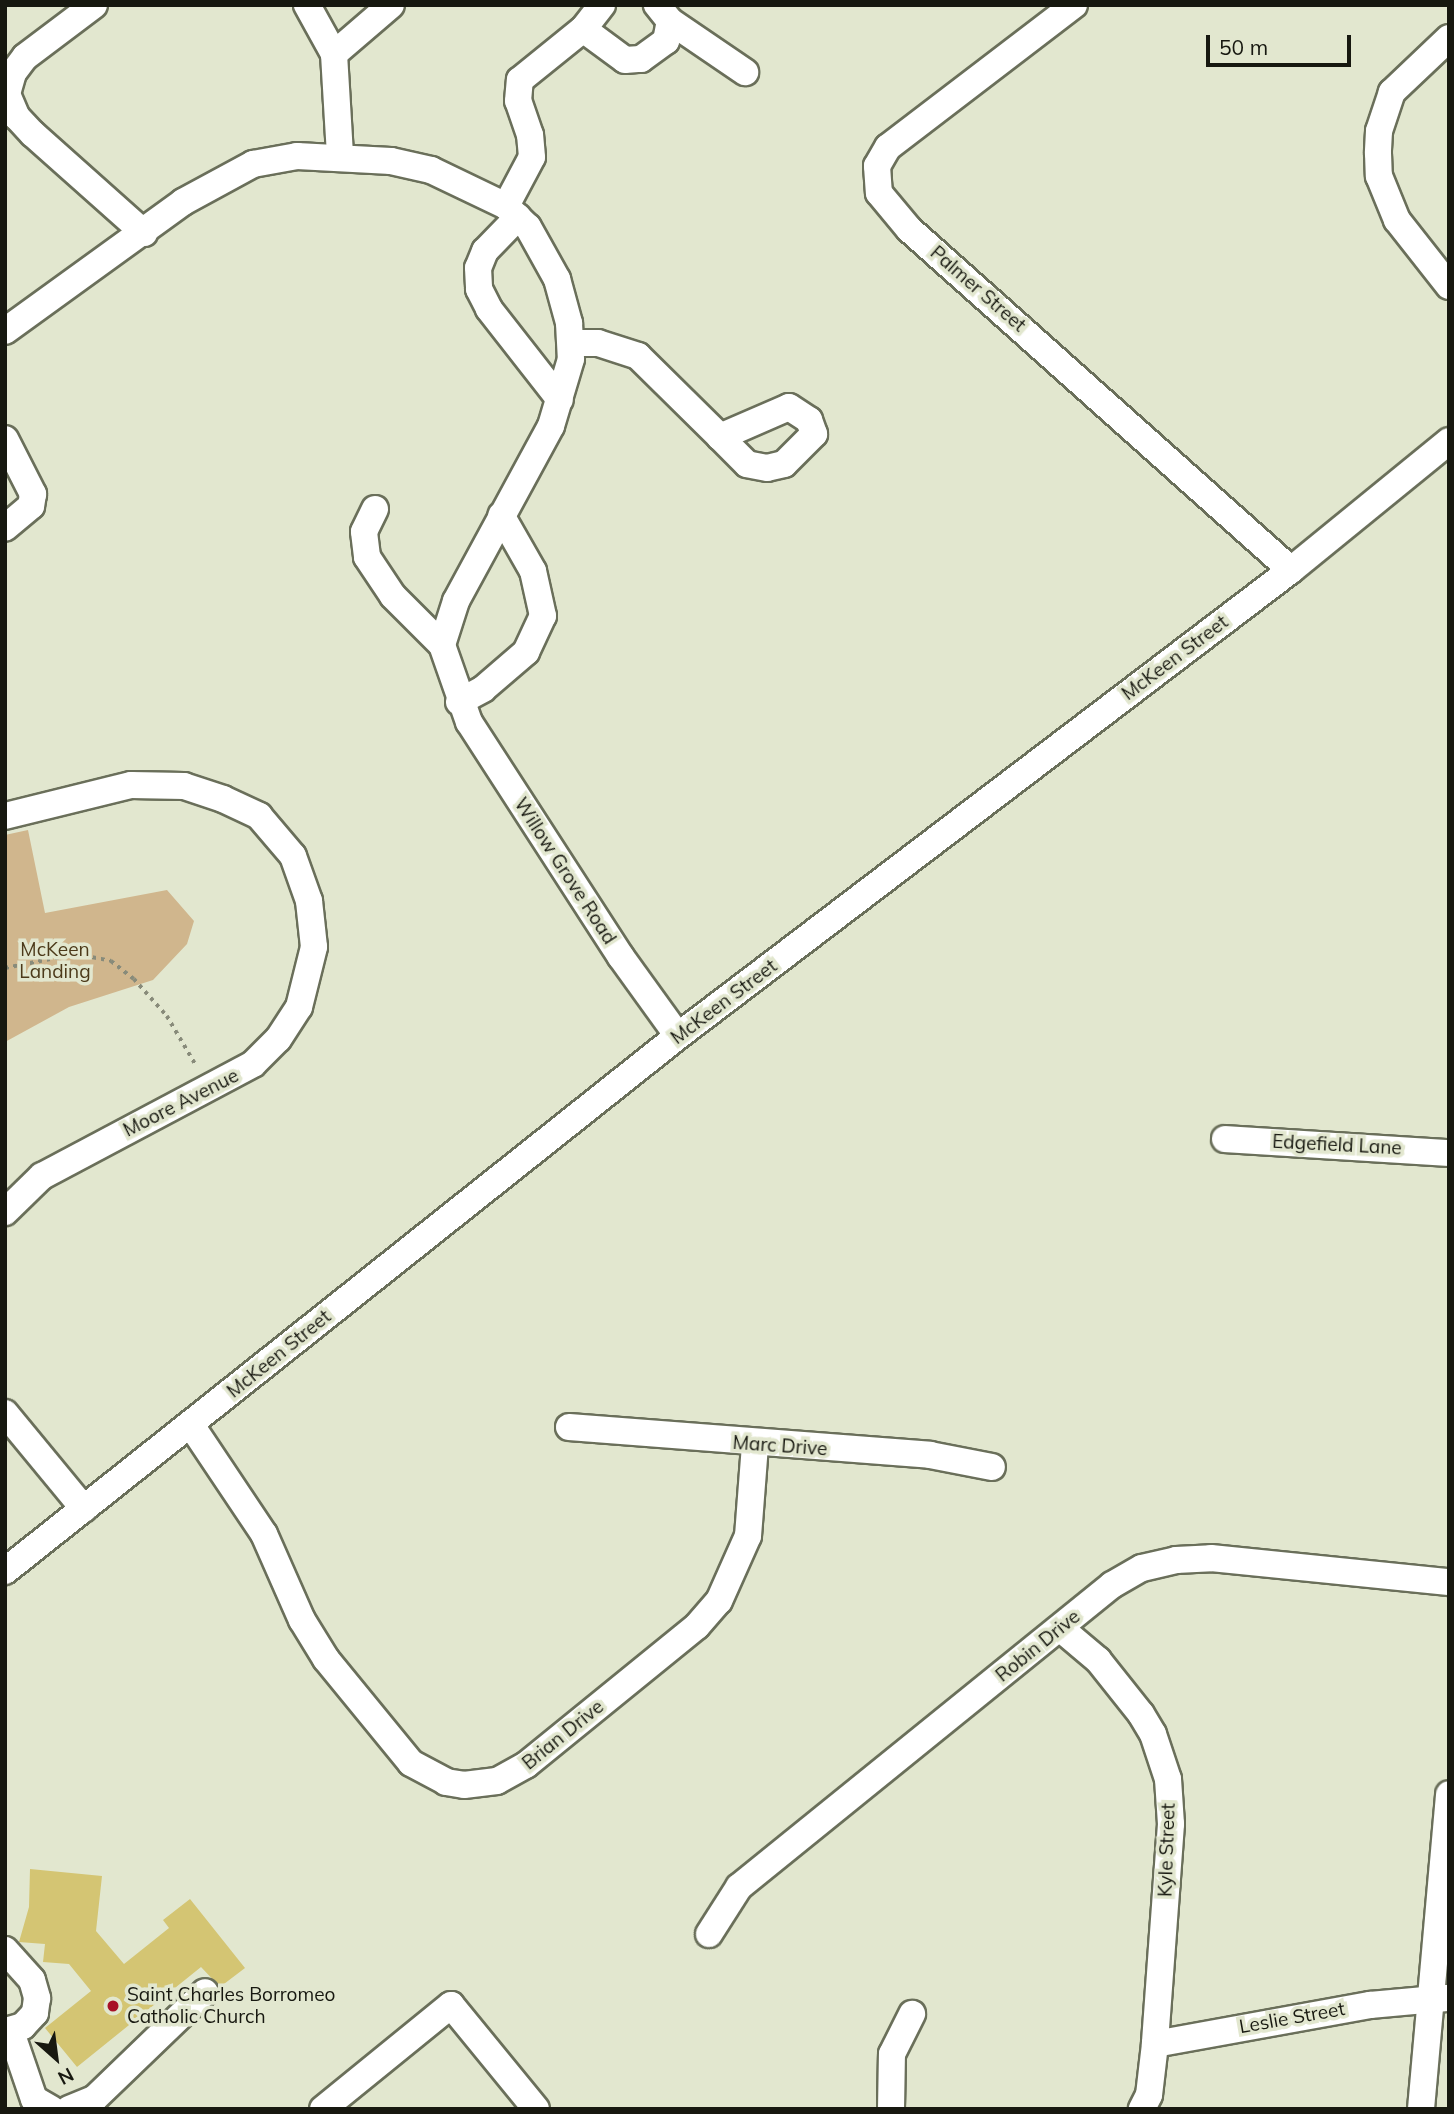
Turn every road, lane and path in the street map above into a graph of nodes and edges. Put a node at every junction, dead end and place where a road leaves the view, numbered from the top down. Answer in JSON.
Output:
{"nodes":[{"id":1,"x":94,"y":5,"type":"edge"},
{"id":2,"x":307,"y":5,"type":"edge"},
{"id":3,"x":391,"y":5,"type":"edge"},
{"id":4,"x":603,"y":5,"type":"edge"},
{"id":5,"x":1074,"y":5,"type":"edge"},
{"id":6,"x":664,"y":13,"type":"edge"},
{"id":7,"x":583,"y":29,"type":"junction"},
{"id":8,"x":1449,"y":38,"type":"edge"},
{"id":9,"x":334,"y":54,"type":"junction"},
{"id":10,"x":745,"y":72,"type":"dead end"},
{"id":11,"x":341,"y":156,"type":"junction"},
{"id":12,"x":512,"y":212,"type":"junction"},
{"id":13,"x":144,"y":233,"type":"junction"},
{"id":14,"x":1449,"y":286,"type":"edge"},
{"id":15,"x":5,"y":331,"type":"edge"},
{"id":16,"x":572,"y":343,"type":"junction"},
{"id":17,"x":560,"y":400,"type":"junction"},
{"id":18,"x":720,"y":437,"type":"dead end"},
{"id":19,"x":5,"y":439,"type":"edge"},
{"id":20,"x":1449,"y":441,"type":"edge"},
{"id":21,"x":375,"y":509,"type":"dead end"},
{"id":22,"x":501,"y":515,"type":"junction"},
{"id":23,"x":5,"y":528,"type":"edge"},
{"id":24,"x":1291,"y":570,"type":"junction"},
{"id":25,"x":442,"y":645,"type":"junction"},
{"id":26,"x":460,"y":702,"type":"junction"},
{"id":27,"x":5,"y":816,"type":"edge"},
{"id":28,"x":5,"y":968,"type":"edge"},
{"id":29,"x":678,"y":1036,"type":"junction"},
{"id":30,"x":210,"y":1089,"type":"junction"},
{"id":31,"x":1225,"y":1139,"type":"dead end"},
{"id":32,"x":1449,"y":1153,"type":"edge"},
{"id":33,"x":5,"y":1212,"type":"edge"},
{"id":34,"x":5,"y":1413,"type":"edge"},
{"id":35,"x":191,"y":1424,"type":"junction"},
{"id":36,"x":569,"y":1427,"type":"dead end"},
{"id":37,"x":755,"y":1445,"type":"junction"},
{"id":38,"x":992,"y":1467,"type":"dead end"},
{"id":39,"x":83,"y":1508,"type":"junction"},
{"id":40,"x":5,"y":1571,"type":"edge"},
{"id":41,"x":1449,"y":1582,"type":"edge"},
{"id":42,"x":1060,"y":1628,"type":"junction"},
{"id":43,"x":1449,"y":1794,"type":"edge"},
{"id":44,"x":709,"y":1934,"type":"dead end"},
{"id":45,"x":5,"y":1950,"type":"edge"},
{"id":46,"x":205,"y":1992,"type":"dead end"},
{"id":47,"x":1440,"y":1998,"type":"edge"},
{"id":48,"x":912,"y":2014,"type":"dead end"},
{"id":49,"x":8,"y":2031,"type":"edge"},
{"id":50,"x":1155,"y":2044,"type":"junction"},
{"id":51,"x":51,"y":2109,"type":"edge"},
{"id":52,"x":69,"y":2109,"type":"edge"},
{"id":53,"x":323,"y":2109,"type":"edge"},
{"id":54,"x":536,"y":2109,"type":"edge"},
{"id":55,"x":891,"y":2109,"type":"edge"},
{"id":56,"x":1142,"y":2109,"type":"edge"},
{"id":57,"x":1421,"y":2109,"type":"edge"}],
"edges":[{"from":1,"to":13,"type":"street"},
{"from":2,"to":9,"type":"street"},
{"from":3,"to":9,"type":"street"},
{"from":4,"to":7,"type":"street"},
{"from":5,"to":24,"type":"street","name":"Palmer Street"},
{"from":6,"to":7,"type":"street"},
{"from":6,"to":10,"type":"street"},
{"from":7,"to":12,"type":"street"},
{"from":8,"to":14,"type":"street"},
{"from":9,"to":11,"type":"street"},
{"from":11,"to":12,"type":"street"},
{"from":11,"to":13,"type":"street"},
{"from":12,"to":16,"type":"street"},
{"from":12,"to":17,"type":"street"},
{"from":13,"to":15,"type":"street"},
{"from":16,"to":17,"type":"street"},
{"from":16,"to":18,"type":"street"},
{"from":17,"to":22,"type":"street"},
{"from":19,"to":23,"type":"street"},
{"from":20,"to":24,"type":"street","name":"McKeen Street"},
{"from":21,"to":25,"type":"street","name":"Willow Grove Road"},
{"from":22,"to":25,"type":"street"},
{"from":22,"to":26,"type":"street"},
{"from":24,"to":29,"type":"street","name":"McKeen Street"},
{"from":25,"to":26,"type":"street","name":"Willow Grove Road"},
{"from":26,"to":29,"type":"street","name":"Willow Grove Road"},
{"from":27,"to":30,"type":"street","name":"Moore Avenue"},
{"from":28,"to":30,"type":"path"},
{"from":29,"to":35,"type":"street","name":"McKeen Street"},
{"from":30,"to":33,"type":"street","name":"Moore Avenue"},
{"from":31,"to":32,"type":"street","name":"Edgefield Lane"},
{"from":34,"to":39,"type":"street"},
{"from":35,"to":37,"type":"street","name":"Brian Drive"},
{"from":35,"to":39,"type":"street","name":"McKeen Street"},
{"from":36,"to":37,"type":"street","name":"Marc Drive"},
{"from":37,"to":38,"type":"street","name":"Marc Drive"},
{"from":39,"to":40,"type":"street","name":"McKeen Street"},
{"from":41,"to":42,"type":"street","name":"Robin Drive"},
{"from":42,"to":44,"type":"street","name":"Robin Drive"},
{"from":42,"to":50,"type":"street","name":"Kyle Street"},
{"from":43,"to":47,"type":"street"},
{"from":45,"to":49,"type":"street"},
{"from":46,"to":52,"type":"street"},
{"from":47,"to":50,"type":"street","name":"Leslie Street"},
{"from":47,"to":57,"type":"street"},
{"from":48,"to":55,"type":"street"},
{"from":49,"to":51,"type":"street"},
{"from":50,"to":56,"type":"street","name":"Kyle Street"},
{"from":53,"to":54,"type":"street"}]}
